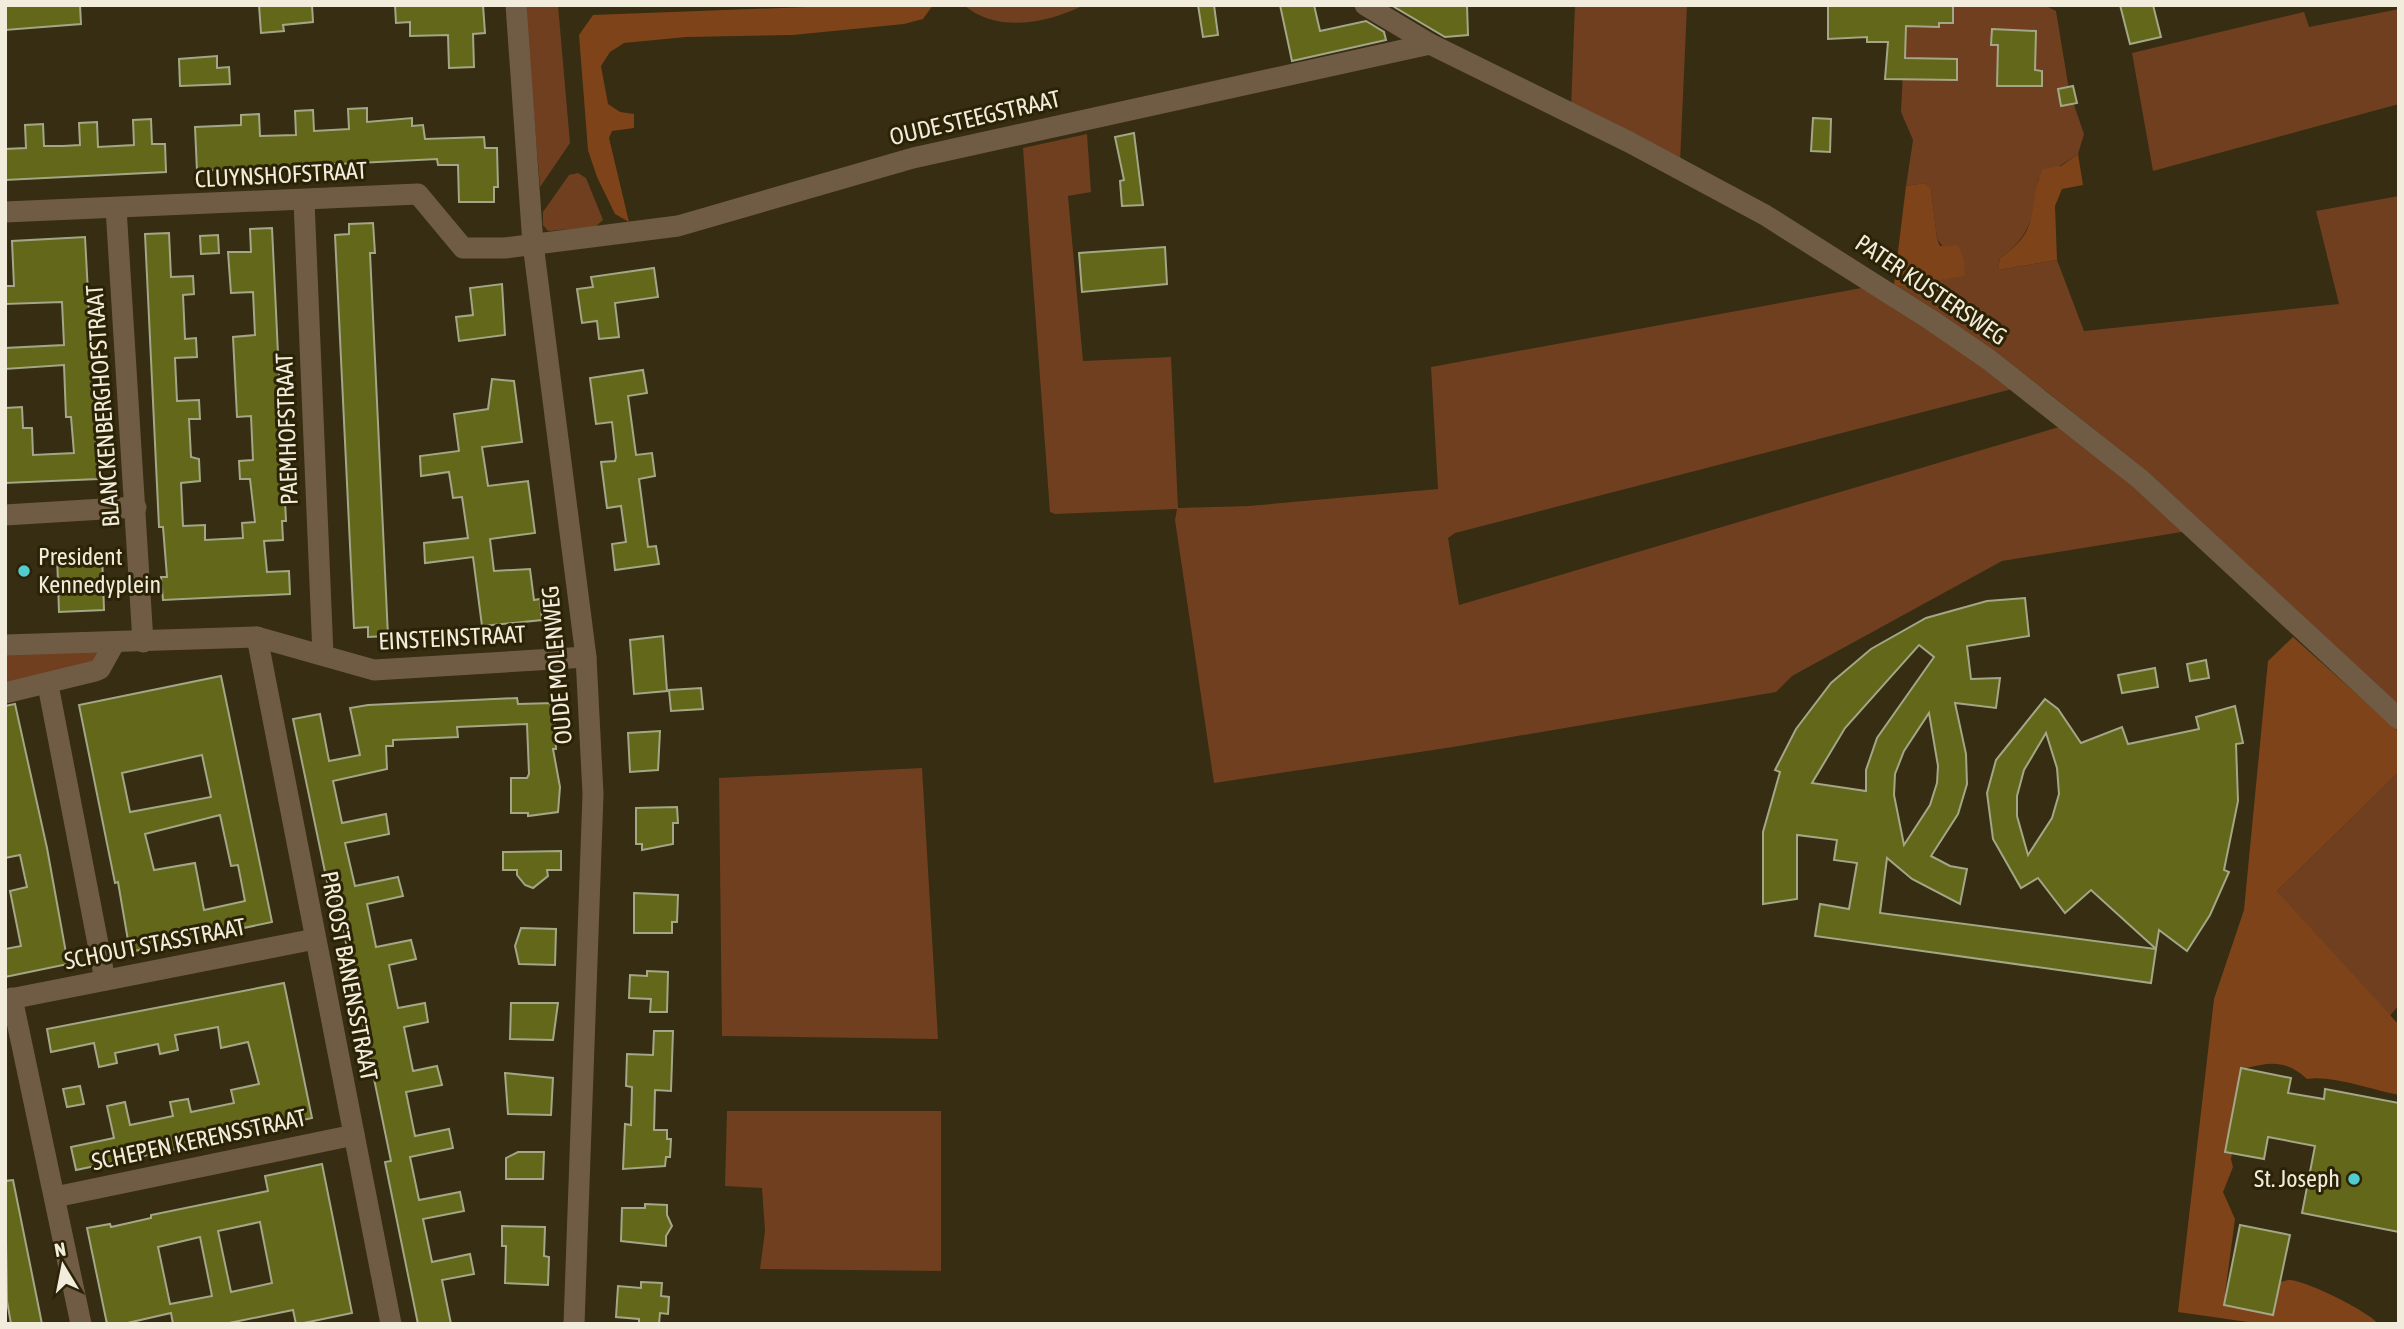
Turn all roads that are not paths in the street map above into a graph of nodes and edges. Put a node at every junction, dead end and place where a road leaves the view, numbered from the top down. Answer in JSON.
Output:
{"nodes":[{"id":1,"x":516,"y":5,"type":"edge"},
{"id":2,"x":1365,"y":5,"type":"edge"},
{"id":3,"x":1430,"y":44,"type":"junction"},
{"id":4,"x":304,"y":201,"type":"junction"},
{"id":5,"x":116,"y":208,"type":"junction"},
{"id":6,"x":5,"y":212,"type":"edge"},
{"id":7,"x":533,"y":244,"type":"junction"},
{"id":8,"x":136,"y":508,"type":"junction"},
{"id":9,"x":5,"y":515,"type":"edge"},
{"id":10,"x":257,"y":637,"type":"junction"},
{"id":11,"x":116,"y":642,"type":"junction"},
{"id":12,"x":143,"y":642,"type":"junction"},
{"id":13,"x":5,"y":645,"type":"edge"},
{"id":14,"x":323,"y":655,"type":"junction"},
{"id":15,"x":586,"y":657,"type":"junction"},
{"id":16,"x":48,"y":685,"type":"junction"},
{"id":17,"x":5,"y":693,"type":"edge"},
{"id":18,"x":2399,"y":719,"type":"edge"},
{"id":19,"x":315,"y":939,"type":"junction"},
{"id":20,"x":105,"y":980,"type":"junction"},
{"id":21,"x":9,"y":999,"type":"edge"},
{"id":22,"x":354,"y":1135,"type":"junction"},
{"id":23,"x":55,"y":1197,"type":"junction"},
{"id":24,"x":81,"y":1324,"type":"edge"},
{"id":25,"x":391,"y":1324,"type":"edge"},
{"id":26,"x":574,"y":1324,"type":"edge"}],
"edges":[{"from":1,"to":7,"type":"street","name":"OUDE MOLENWEG"},
{"from":2,"to":3,"type":"street","name":"PATER KUSTERSWEG"},
{"from":3,"to":7,"type":"street","name":"OUDE STEEGSTRAAT"},
{"from":3,"to":18,"type":"street","name":"PATER KUSTERSWEG"},
{"from":4,"to":5,"type":"street","name":"CLUYNSHOFSTRAAT"},
{"from":4,"to":7,"type":"street","name":"CLUYNSHOFSTRAAT"},
{"from":4,"to":14,"type":"street","name":"PAEMHOFSTRAAT"},
{"from":5,"to":6,"type":"street","name":"CLUYNSHOFSTRAAT"},
{"from":5,"to":8,"type":"street","name":"BLANCKENBERGHOFSTRAAT"},
{"from":7,"to":15,"type":"street","name":"OUDE MOLENWEG"},
{"from":8,"to":9,"type":"street"},
{"from":8,"to":12,"type":"street","name":"BLANCKENBERGHOFSTRAAT"},
{"from":10,"to":12,"type":"street","name":"EINSTEINSTRAAT"},
{"from":10,"to":14,"type":"street","name":"EINSTEINSTRAAT"},
{"from":10,"to":19,"type":"street","name":"PROOST BANENSSTRAAT"},
{"from":11,"to":12,"type":"street","name":"EINSTEINSTRAAT"},
{"from":11,"to":13,"type":"street","name":"EINSTEINSTRAAT"},
{"from":11,"to":16,"type":"street"},
{"from":14,"to":15,"type":"street","name":"EINSTEINSTRAAT"},
{"from":15,"to":26,"type":"street","name":"OUDE MOLENWEG"},
{"from":16,"to":17,"type":"street"},
{"from":16,"to":20,"type":"street"},
{"from":19,"to":20,"type":"street","name":"SCHOUT STASSTRAAT"},
{"from":19,"to":22,"type":"street","name":"PROOST BANENSSTRAAT"},
{"from":20,"to":21,"type":"street","name":"SCHOUT STASSTRAAT"},
{"from":21,"to":23,"type":"street"},
{"from":22,"to":23,"type":"street","name":"SCHEPEN KERENSSTRAAT"},
{"from":22,"to":25,"type":"street","name":"PROOST BANENSSTRAAT"},
{"from":23,"to":24,"type":"street"}]}
